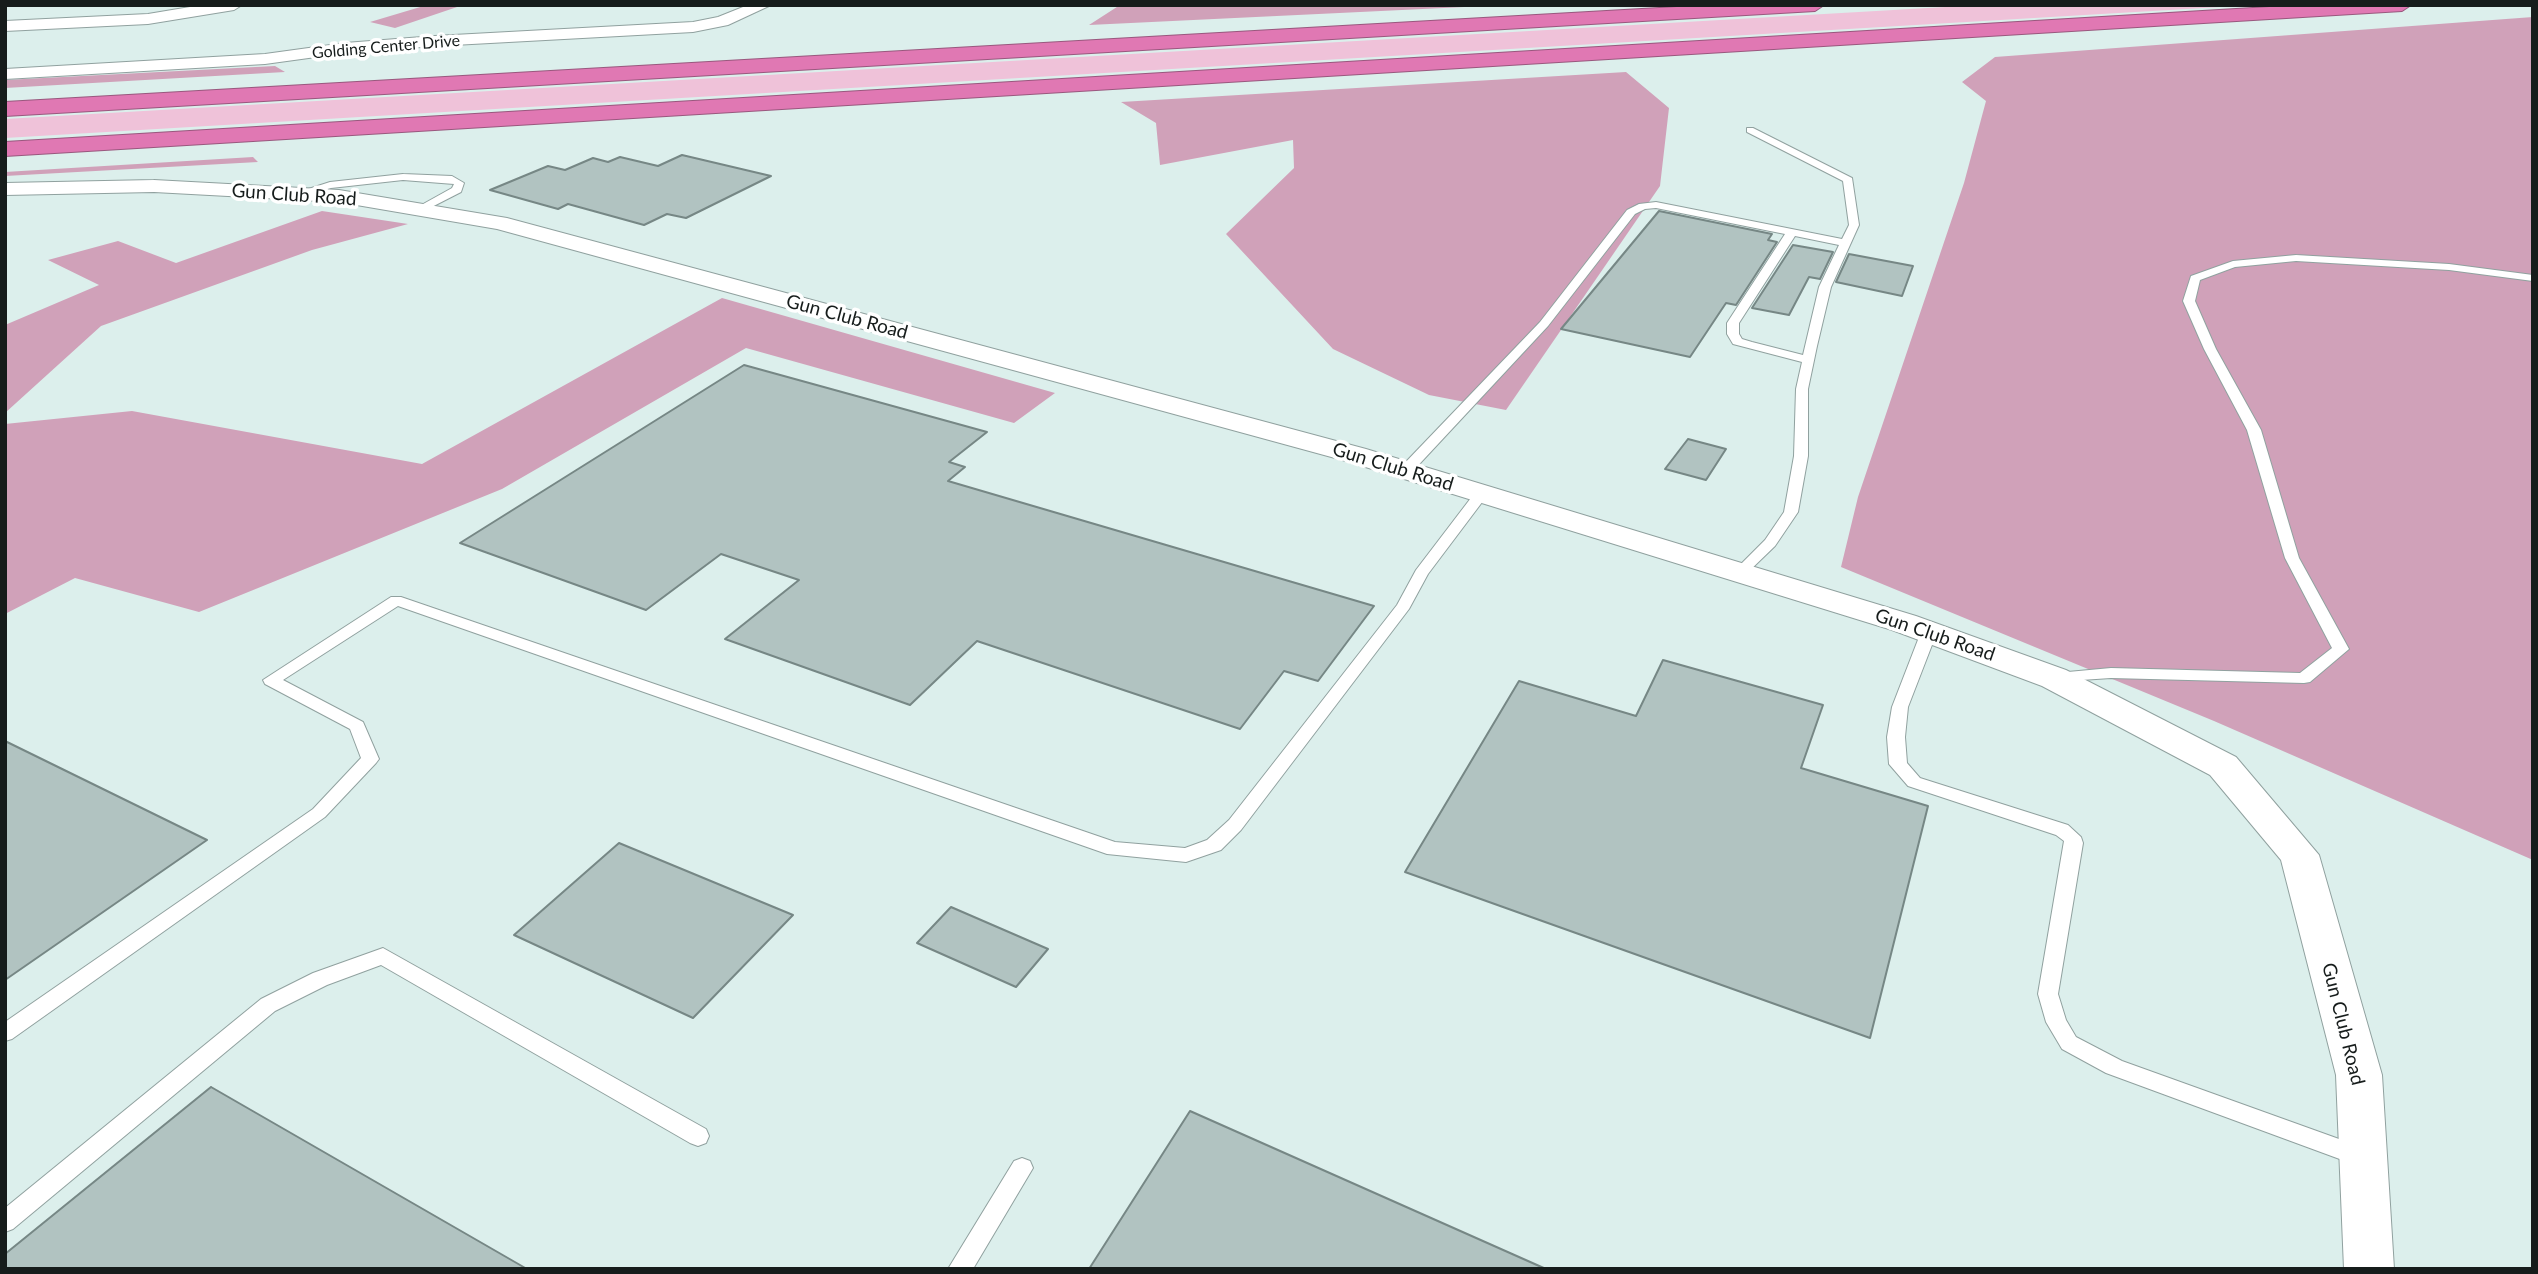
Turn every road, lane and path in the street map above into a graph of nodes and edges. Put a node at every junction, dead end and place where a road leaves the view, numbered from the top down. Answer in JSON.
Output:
{"nodes":[{"id":1,"x":234,"y":5,"type":"edge"},
{"id":2,"x":763,"y":5,"type":"edge"},
{"id":3,"x":1815,"y":5,"type":"edge"},
{"id":4,"x":2402,"y":5,"type":"edge"},
{"id":5,"x":5,"y":26,"type":"edge"},
{"id":6,"x":5,"y":74,"type":"edge"},
{"id":7,"x":5,"y":108,"type":"edge"},
{"id":8,"x":1750,"y":130,"type":"dead end"},
{"id":9,"x":5,"y":149,"type":"edge"},
{"id":10,"x":5,"y":189,"type":"edge"},
{"id":11,"x":298,"y":194,"type":"junction"},
{"id":12,"x":420,"y":210,"type":"junction"},
{"id":13,"x":1792,"y":232,"type":"junction"},
{"id":14,"x":1845,"y":243,"type":"junction"},
{"id":15,"x":2533,"y":278,"type":"edge"},
{"id":16,"x":1808,"y":360,"type":"junction"},
{"id":17,"x":1406,"y":470,"type":"junction"},
{"id":18,"x":1482,"y":494,"type":"junction"},
{"id":19,"x":1740,"y":572,"type":"junction"},
{"id":20,"x":1929,"y":632,"type":"junction"},
{"id":21,"x":2054,"y":678,"type":"junction"},
{"id":22,"x":5,"y":1033,"type":"edge"},
{"id":23,"x":698,"y":1136,"type":"dead end"},
{"id":24,"x":2363,"y":1157,"type":"junction"},
{"id":25,"x":1022,"y":1168,"type":"dead end"},
{"id":26,"x":5,"y":1222,"type":"edge"},
{"id":27,"x":960,"y":1269,"type":"edge"},
{"id":28,"x":2369,"y":1269,"type":"edge"}],
"edges":[{"from":1,"to":5,"type":"street"},
{"from":2,"to":6,"type":"street","name":"Golding Center Drive"},
{"from":3,"to":7,"type":"highway"},
{"from":4,"to":9,"type":"highway"},
{"from":8,"to":14,"type":"lane"},
{"from":10,"to":11,"type":"street","name":"Gun Club Road"},
{"from":11,"to":12,"type":"street","name":"Gun Club Road"},
{"from":11,"to":12,"type":"lane"},
{"from":12,"to":17,"type":"street","name":"Gun Club Road"},
{"from":13,"to":14,"type":"lane"},
{"from":13,"to":16,"type":"lane"},
{"from":13,"to":17,"type":"lane"},
{"from":14,"to":16,"type":"lane"},
{"from":15,"to":21,"type":"lane"},
{"from":16,"to":19,"type":"lane"},
{"from":17,"to":18,"type":"street","name":"Gun Club Road"},
{"from":18,"to":19,"type":"street","name":"Gun Club Road"},
{"from":18,"to":22,"type":"lane"},
{"from":19,"to":20,"type":"street","name":"Gun Club Road"},
{"from":20,"to":21,"type":"street","name":"Gun Club Road"},
{"from":20,"to":24,"type":"lane"},
{"from":21,"to":24,"type":"street","name":"Gun Club Road"},
{"from":23,"to":26,"type":"lane"},
{"from":24,"to":28,"type":"street","name":"Gun Club Road"},
{"from":25,"to":27,"type":"lane"}]}
